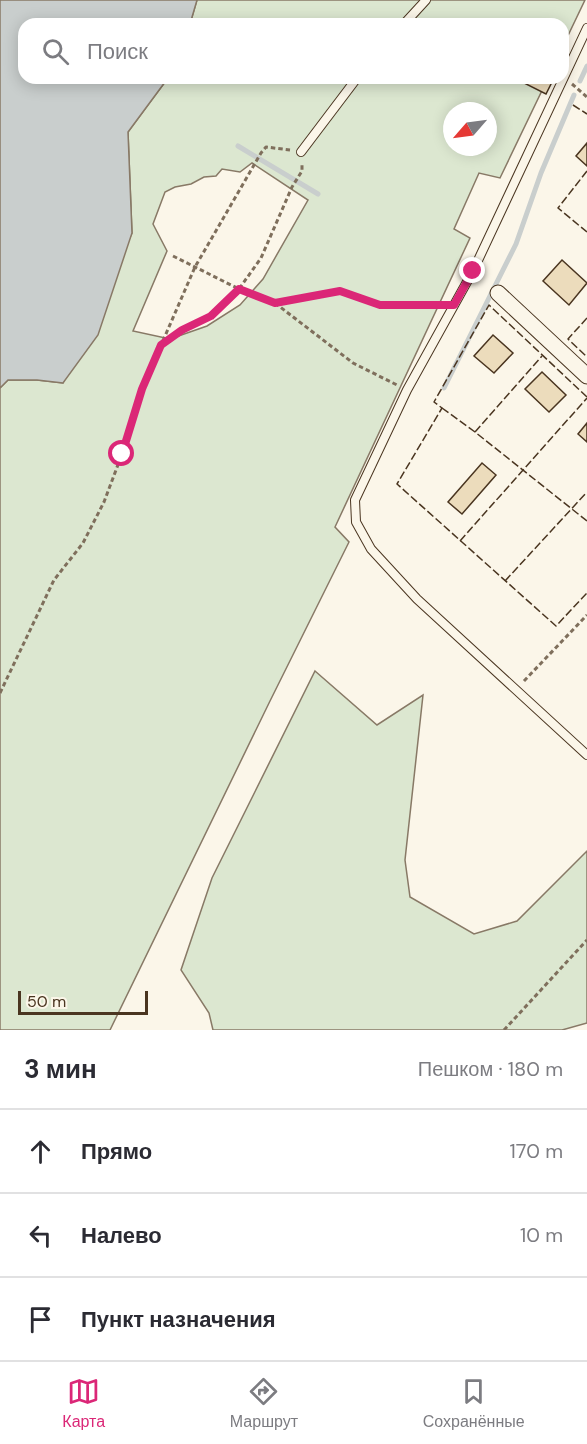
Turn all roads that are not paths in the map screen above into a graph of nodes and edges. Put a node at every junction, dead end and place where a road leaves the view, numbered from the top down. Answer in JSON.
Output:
{"nodes":[{"id":1,"x":426,"y":0,"type":"edge"},
{"id":2,"x":410,"y":18,"type":"edge"},
{"id":3,"x":587,"y":28,"type":"edge"},
{"id":4,"x":569,"y":66,"type":"edge"},
{"id":5,"x":352,"y":84,"type":"edge"},
{"id":6,"x":561,"y":84,"type":"edge"},
{"id":7,"x":301,"y":152,"type":"road end"},
{"id":8,"x":498,"y":293,"type":"dead end"},
{"id":9,"x":587,"y":376,"type":"edge"},
{"id":10,"x":587,"y":755,"type":"edge"}],
"edges":[{"from":1,"to":2,"type":"lane"},
{"from":3,"to":4,"type":"lane"},
{"from":5,"to":7,"type":"lane"},
{"from":6,"to":10,"type":"lane"},
{"from":8,"to":9,"type":"street"}]}
